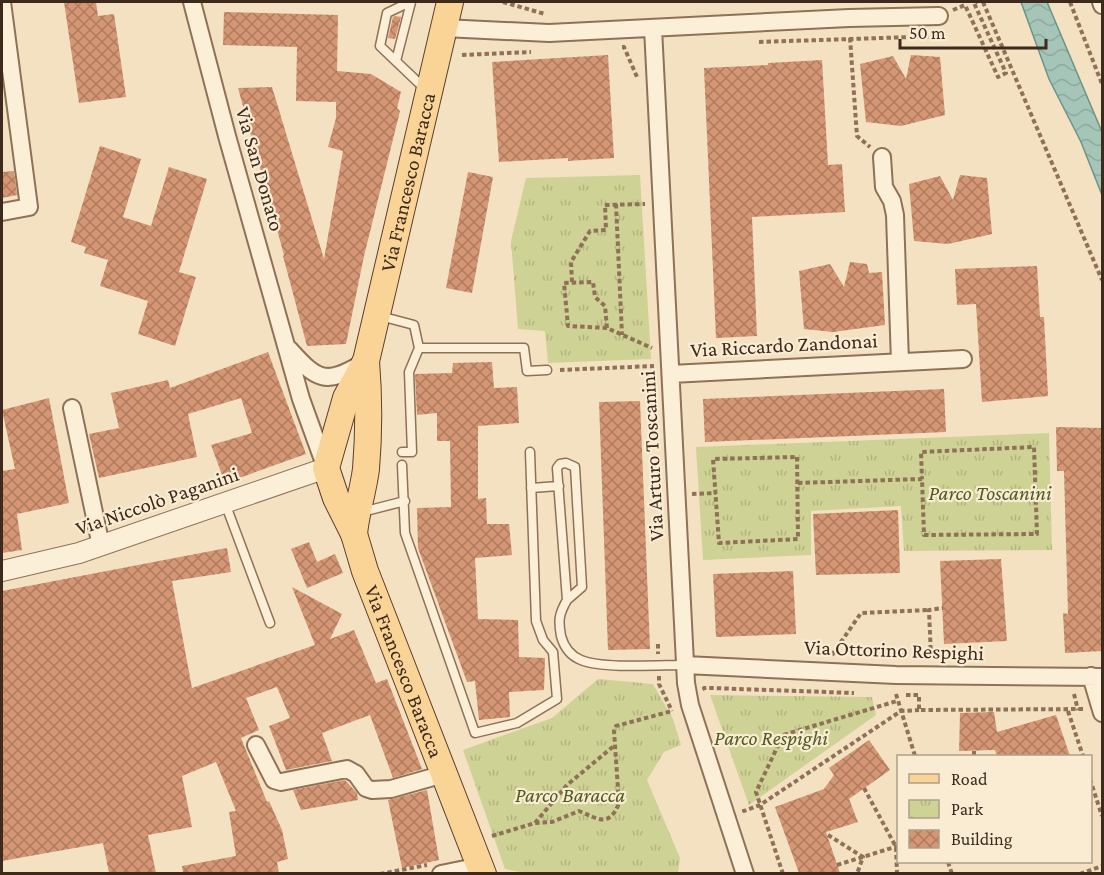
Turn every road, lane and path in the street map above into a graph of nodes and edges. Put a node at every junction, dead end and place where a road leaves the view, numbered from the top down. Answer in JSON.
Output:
{"nodes":[{"id":1,"x":2,"y":2,"type":"edge"},
{"id":2,"x":192,"y":2,"type":"edge"},
{"id":3,"x":410,"y":2,"type":"edge"},
{"id":4,"x":450,"y":2,"type":"edge"},
{"id":5,"x":975,"y":2,"type":"edge"},
{"id":6,"x":983,"y":2,"type":"edge"},
{"id":7,"x":1070,"y":2,"type":"edge"},
{"id":8,"x":965,"y":3,"type":"edge"},
{"id":9,"x":939,"y":16,"type":"junction"},
{"id":10,"x":849,"y":18,"type":"junction"},
{"id":11,"x":444,"y":28,"type":"junction"},
{"id":12,"x":653,"y":28,"type":"junction"},
{"id":13,"x":850,"y":38,"type":"junction"},
{"id":14,"x":748,"y":43,"type":"dead end"},
{"id":15,"x":613,"y":48,"type":"dead end"},
{"id":16,"x":533,"y":52,"type":"dead end"},
{"id":17,"x":462,"y":55,"type":"dead end"},
{"id":18,"x":396,"y":61,"type":"junction"},
{"id":19,"x":639,"y":82,"type":"dead end"},
{"id":20,"x":1102,"y":84,"type":"edge"},
{"id":21,"x":428,"y":91,"type":"junction"},
{"id":22,"x":882,"y":157,"type":"joint"},
{"id":23,"x":644,"y":193,"type":"dead end"},
{"id":24,"x":616,"y":204,"type":"junction"},
{"id":25,"x":645,"y":204,"type":"junction"},
{"id":26,"x":2,"y":212,"type":"edge"},
{"id":27,"x":645,"y":215,"type":"dead end"},
{"id":28,"x":1102,"y":280,"type":"edge"},
{"id":29,"x":572,"y":282,"type":"junction"},
{"id":30,"x":377,"y":315,"type":"junction"},
{"id":31,"x":607,"y":328,"type":"junction"},
{"id":32,"x":622,"y":335,"type":"junction"},
{"id":33,"x":652,"y":337,"type":"dead end"},
{"id":34,"x":419,"y":348,"type":"junction"},
{"id":35,"x":653,"y":348,"type":"junction"},
{"id":36,"x":288,"y":349,"type":"junction"},
{"id":37,"x":963,"y":359,"type":"dead end"},
{"id":38,"x":366,"y":361,"type":"junction"},
{"id":39,"x":900,"y":362,"type":"junction"},
{"id":40,"x":665,"y":368,"type":"junction"},
{"id":41,"x":547,"y":370,"type":"joint"},
{"id":42,"x":72,"y":408,"type":"dead end"},
{"id":43,"x":402,"y":452,"type":"dead end"},
{"id":44,"x":530,"y":452,"type":"dead end"},
{"id":45,"x":402,"y":465,"type":"dead end"},
{"id":46,"x":326,"y":468,"type":"junction"},
{"id":47,"x":922,"y":479,"type":"junction"},
{"id":48,"x":798,"y":483,"type":"junction"},
{"id":49,"x":559,"y":486,"type":"junction"},
{"id":50,"x":531,"y":488,"type":"junction"},
{"id":51,"x":405,"y":501,"type":"junction"},
{"id":52,"x":225,"y":502,"type":"junction"},
{"id":53,"x":355,"y":524,"type":"junction"},
{"id":54,"x":101,"y":546,"type":"junction"},
{"id":55,"x":2,"y":572,"type":"edge"},
{"id":56,"x":567,"y":600,"type":"junction"},
{"id":57,"x":943,"y":608,"type":"dead end"},
{"id":58,"x":929,"y":610,"type":"junction"},
{"id":59,"x":270,"y":622,"type":"dead end"},
{"id":60,"x":562,"y":639,"type":"junction"},
{"id":61,"x":548,"y":646,"type":"junction"},
{"id":62,"x":931,"y":657,"type":"dead end"},
{"id":63,"x":685,"y":665,"type":"junction"},
{"id":64,"x":821,"y":671,"type":"junction"},
{"id":65,"x":1097,"y":677,"type":"edge"},
{"id":66,"x":861,"y":693,"type":"dead end"},
{"id":67,"x":884,"y":694,"type":"dead end"},
{"id":68,"x":896,"y":694,"type":"junction"},
{"id":69,"x":1074,"y":694,"type":"dead end"},
{"id":70,"x":708,"y":700,"type":"dead end"},
{"id":71,"x":897,"y":701,"type":"junction"},
{"id":72,"x":920,"y":710,"type":"junction"},
{"id":73,"x":1078,"y":710,"type":"junction"},
{"id":74,"x":672,"y":711,"type":"dead end"},
{"id":75,"x":901,"y":711,"type":"junction"},
{"id":76,"x":1068,"y":711,"type":"junction"},
{"id":77,"x":1096,"y":711,"type":"edge"},
{"id":78,"x":256,"y":745,"type":"dead end"},
{"id":79,"x":615,"y":745,"type":"junction"},
{"id":80,"x":915,"y":755,"type":"edge"},
{"id":81,"x":1083,"y":755,"type":"edge"},
{"id":82,"x":444,"y":774,"type":"junction"},
{"id":83,"x":1092,"y":785,"type":"edge"},
{"id":84,"x":864,"y":788,"type":"dead end"},
{"id":85,"x":741,"y":800,"type":"dead end"},
{"id":86,"x":760,"y":805,"type":"junction"},
{"id":87,"x":1102,"y":816,"type":"edge"},
{"id":88,"x":535,"y":823,"type":"junction"},
{"id":89,"x":828,"y":835,"type":"dead end"},
{"id":90,"x":488,"y":838,"type":"dead end"},
{"id":91,"x":897,"y":846,"type":"edge"},
{"id":92,"x":864,"y":857,"type":"junction"},
{"id":93,"x":837,"y":865,"type":"dead end"},
{"id":94,"x":1102,"y":866,"type":"edge"},
{"id":95,"x":438,"y":868,"type":"edge"},
{"id":96,"x":482,"y":870,"type":"edge"},
{"id":97,"x":380,"y":873,"type":"edge"},
{"id":98,"x":745,"y":873,"type":"edge"},
{"id":99,"x":783,"y":873,"type":"edge"},
{"id":100,"x":858,"y":873,"type":"edge"},
{"id":101,"x":897,"y":873,"type":"edge"},
{"id":102,"x":1080,"y":873,"type":"edge"}],
"edges":[{"from":1,"to":26,"type":"street"},
{"from":2,"to":36,"type":"street","name":"Via San Donato"},
{"from":3,"to":18,"type":"lane"},
{"from":3,"to":18,"type":"lane"},
{"from":4,"to":11,"type":"main road","name":"Via Francesco Baracca"},
{"from":5,"to":8,"type":"path"},
{"from":6,"to":28,"type":"path"},
{"from":7,"to":20,"type":"path"},
{"from":8,"to":9,"type":"path"},
{"from":9,"to":10,"type":"street"},
{"from":9,"to":13,"type":"path"},
{"from":10,"to":12,"type":"street"},
{"from":10,"to":13,"type":"path"},
{"from":11,"to":12,"type":"street"},
{"from":11,"to":21,"type":"main road","name":"Via Francesco Baracca"},
{"from":12,"to":40,"type":"street","name":"Via Arturo Toscanini"},
{"from":13,"to":14,"type":"path"},
{"from":13,"to":22,"type":"path"},
{"from":15,"to":19,"type":"path"},
{"from":16,"to":17,"type":"path"},
{"from":18,"to":21,"type":"lane"},
{"from":21,"to":30,"type":"main road","name":"Via Francesco Baracca"},
{"from":22,"to":39,"type":"street","name":"Via Riccardo Zandonai"},
{"from":23,"to":25,"type":"path"},
{"from":24,"to":25,"type":"path"},
{"from":24,"to":29,"type":"path"},
{"from":24,"to":32,"type":"path"},
{"from":25,"to":27,"type":"path"},
{"from":29,"to":31,"type":"path"},
{"from":29,"to":31,"type":"path"},
{"from":30,"to":34,"type":"lane"},
{"from":30,"to":38,"type":"main road","name":"Via Francesco Baracca"},
{"from":31,"to":32,"type":"path"},
{"from":32,"to":35,"type":"path"},
{"from":33,"to":35,"type":"path"},
{"from":34,"to":41,"type":"lane"},
{"from":34,"to":43,"type":"lane"},
{"from":35,"to":40,"type":"path"},
{"from":36,"to":38,"type":"street"},
{"from":36,"to":46,"type":"street"},
{"from":37,"to":39,"type":"street","name":"Via Riccardo Zandonai"},
{"from":38,"to":46,"type":"main road","name":"Via Francesco Baracca"},
{"from":38,"to":53,"type":"main road","name":"Via Francesco Baracca"},
{"from":39,"to":40,"type":"street","name":"Via Riccardo Zandonai"},
{"from":40,"to":41,"type":"path"},
{"from":40,"to":63,"type":"street","name":"Via Arturo Toscanini"},
{"from":42,"to":54,"type":"street"},
{"from":44,"to":50,"type":"lane"},
{"from":45,"to":51,"type":"lane"},
{"from":46,"to":52,"type":"street","name":"Via Niccolò Paganini"},
{"from":46,"to":53,"type":"main road","name":"Via Francesco Baracca"},
{"from":47,"to":47,"type":"path"},
{"from":47,"to":48,"type":"path"},
{"from":48,"to":48,"type":"path"},
{"from":49,"to":50,"type":"lane"},
{"from":49,"to":56,"type":"lane"},
{"from":49,"to":56,"type":"lane"},
{"from":50,"to":61,"type":"lane"},
{"from":51,"to":53,"type":"lane"},
{"from":51,"to":61,"type":"lane"},
{"from":52,"to":54,"type":"street","name":"Via Niccolò Paganini"},
{"from":52,"to":59,"type":"lane"},
{"from":53,"to":82,"type":"main road","name":"Via Francesco Baracca"},
{"from":54,"to":55,"type":"street","name":"Via Niccolò Paganini"},
{"from":56,"to":60,"type":"lane"},
{"from":57,"to":58,"type":"path"},
{"from":58,"to":62,"type":"path"},
{"from":58,"to":64,"type":"path"},
{"from":60,"to":61,"type":"lane"},
{"from":60,"to":63,"type":"lane"},
{"from":63,"to":64,"type":"street","name":"Via Ottorino Respighi"},
{"from":63,"to":98,"type":"street","name":"Via Arturo Toscanini"},
{"from":64,"to":65,"type":"street","name":"Via Ottorino Respighi"},
{"from":65,"to":77,"type":"street"},
{"from":66,"to":70,"type":"path"},
{"from":67,"to":68,"type":"path"},
{"from":68,"to":71,"type":"path"},
{"from":68,"to":72,"type":"path"},
{"from":69,"to":73,"type":"path"},
{"from":71,"to":75,"type":"path"},
{"from":71,"to":86,"type":"path"},
{"from":72,"to":75,"type":"path"},
{"from":72,"to":76,"type":"path"},
{"from":73,"to":76,"type":"path"},
{"from":73,"to":77,"type":"path"},
{"from":74,"to":79,"type":"path"},
{"from":75,"to":80,"type":"path"},
{"from":75,"to":86,"type":"path"},
{"from":76,"to":81,"type":"path"},
{"from":78,"to":82,"type":"street","name":"Via Francesco Baracca"},
{"from":79,"to":88,"type":"path"},
{"from":79,"to":88,"type":"path"},
{"from":82,"to":96,"type":"main road","name":"Via Francesco Baracca"},
{"from":83,"to":87,"type":"path"},
{"from":84,"to":91,"type":"path"},
{"from":85,"to":86,"type":"path"},
{"from":86,"to":99,"type":"path"},
{"from":88,"to":90,"type":"path"},
{"from":89,"to":92,"type":"path"},
{"from":91,"to":92,"type":"path"},
{"from":91,"to":101,"type":"path"},
{"from":92,"to":93,"type":"path"},
{"from":92,"to":100,"type":"path"},
{"from":94,"to":102,"type":"path"},
{"from":95,"to":96,"type":"street"},
{"from":95,"to":97,"type":"path"}]}
